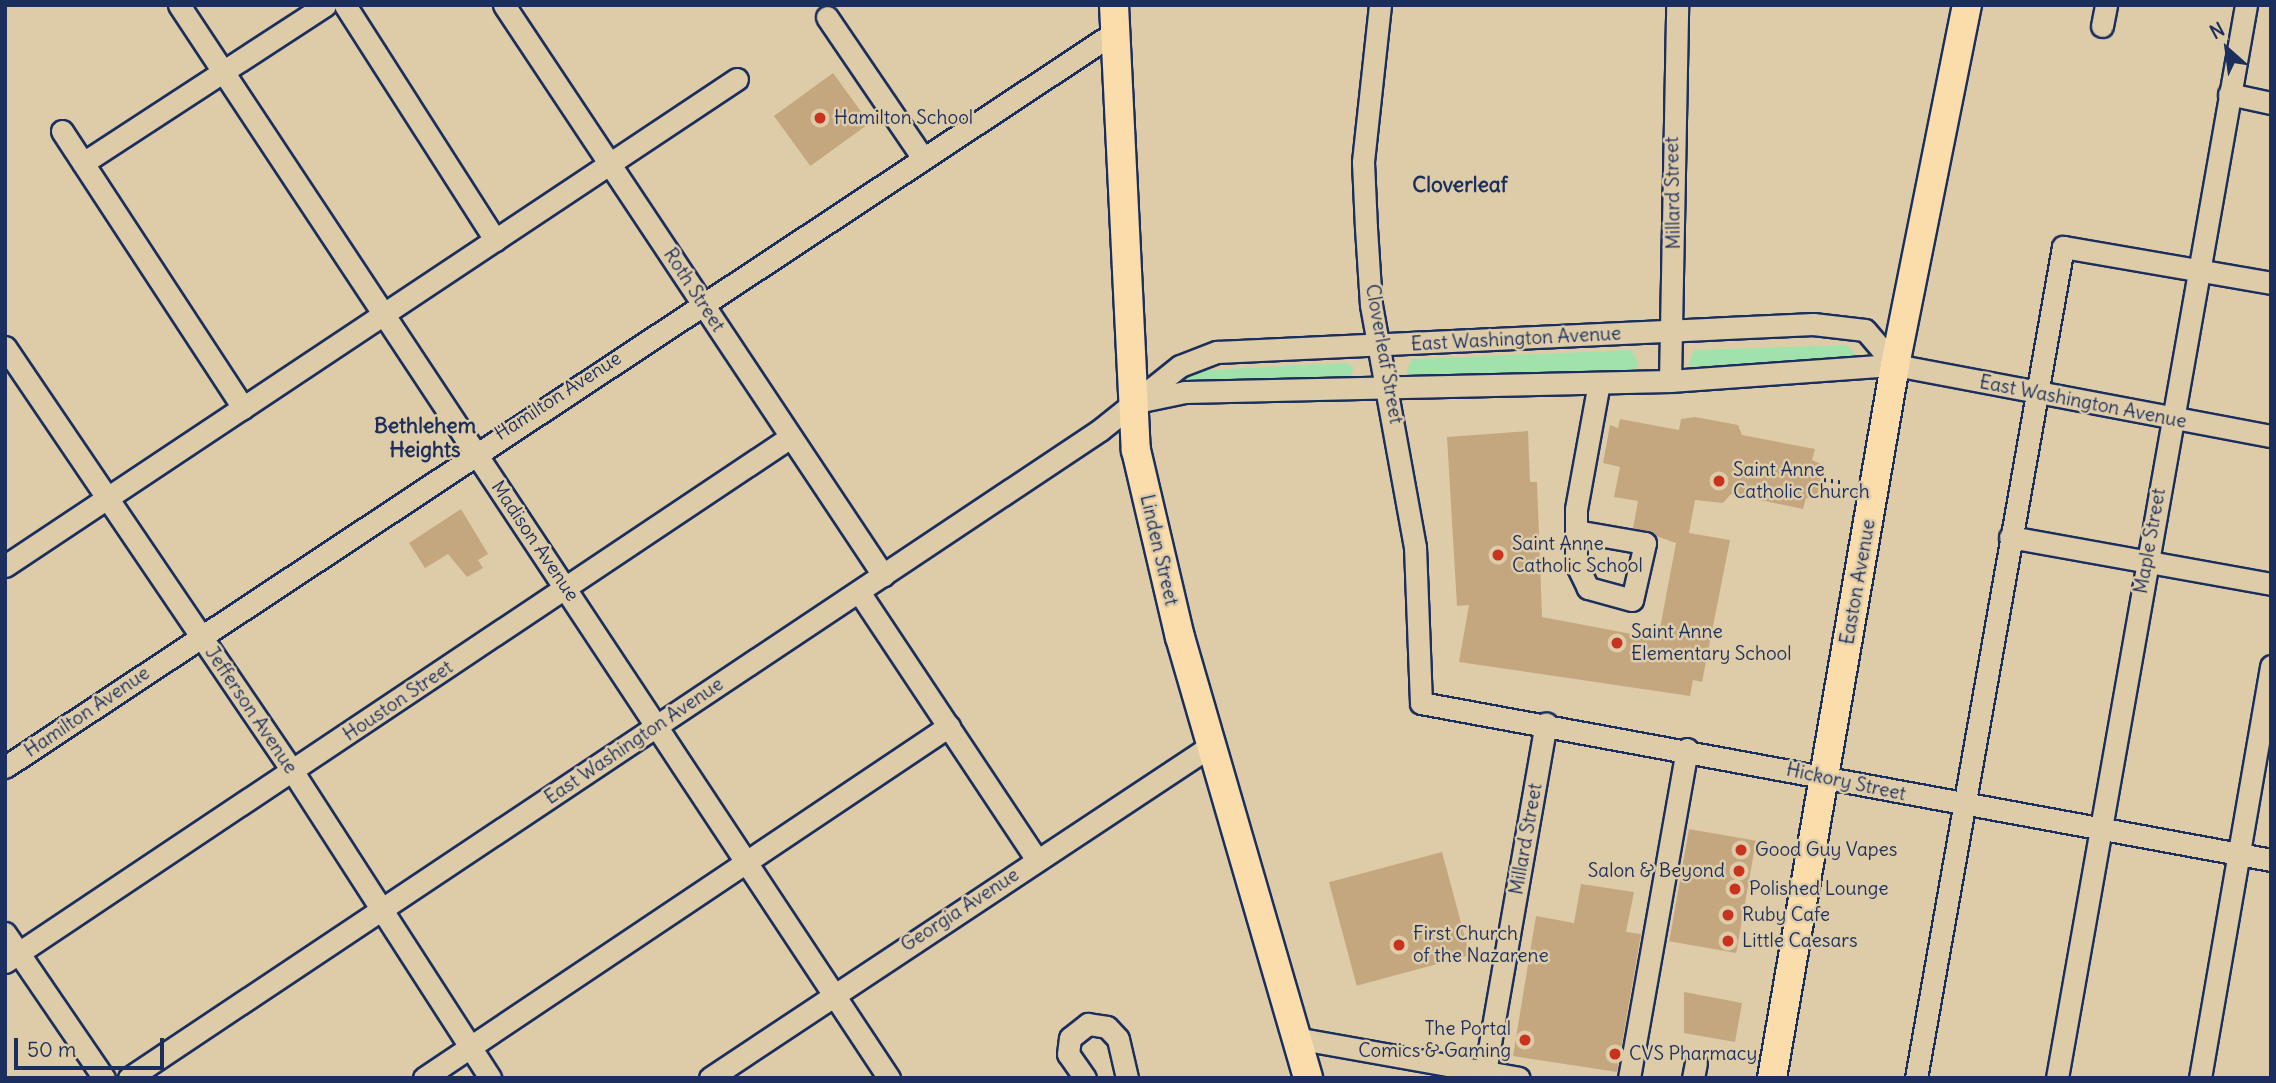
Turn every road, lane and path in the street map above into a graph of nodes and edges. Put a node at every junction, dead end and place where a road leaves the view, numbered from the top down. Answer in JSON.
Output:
{"nodes":[{"id":1,"x":179,"y":5,"type":"edge"},
{"id":2,"x":325,"y":5,"type":"edge"},
{"id":3,"x":345,"y":5,"type":"edge"},
{"id":4,"x":504,"y":5,"type":"edge"},
{"id":5,"x":1380,"y":5,"type":"edge"},
{"id":6,"x":1677,"y":5,"type":"edge"},
{"id":7,"x":1967,"y":5,"type":"edge"},
{"id":8,"x":2246,"y":5,"type":"edge"},
{"id":9,"x":827,"y":17,"type":"dead end"},
{"id":10,"x":1115,"y":18,"type":"edge"},
{"id":11,"x":223,"y":73,"type":"junction"},
{"id":12,"x":737,"y":79,"type":"dead end"},
{"id":13,"x":2229,"y":94,"type":"junction"},
{"id":14,"x":2271,"y":103,"type":"edge"},
{"id":15,"x":62,"y":131,"type":"dead end"},
{"id":16,"x":923,"y":158,"type":"junction"},
{"id":17,"x":83,"y":163,"type":"junction"},
{"id":18,"x":610,"y":163,"type":"junction"},
{"id":19,"x":495,"y":240,"type":"junction"},
{"id":20,"x":2199,"y":271,"type":"junction"},
{"id":21,"x":2271,"y":284,"type":"edge"},
{"id":22,"x":702,"y":302,"type":"junction"},
{"id":23,"x":382,"y":315,"type":"junction"},
{"id":24,"x":1671,"y":331,"type":"junction"},
{"id":25,"x":1382,"y":345,"type":"junction"},
{"id":26,"x":5,"y":348,"type":"edge"},
{"id":27,"x":1895,"y":365,"type":"junction"},
{"id":28,"x":1670,"y":381,"type":"junction"},
{"id":29,"x":1599,"y":383,"type":"junction"},
{"id":30,"x":1391,"y":389,"type":"junction"},
{"id":31,"x":2038,"y":393,"type":"junction"},
{"id":32,"x":1137,"y":402,"type":"junction"},
{"id":33,"x":243,"y":408,"type":"junction"},
{"id":34,"x":2171,"y":419,"type":"junction"},
{"id":35,"x":2271,"y":436,"type":"edge"},
{"id":36,"x":789,"y":438,"type":"junction"},
{"id":37,"x":475,"y":451,"type":"junction"},
{"id":38,"x":1824,"y":480,"type":"dead end"},
{"id":39,"x":1845,"y":483,"type":"dead end"},
{"id":40,"x":106,"y":498,"type":"junction"},
{"id":41,"x":1576,"y":531,"type":"dead end"},
{"id":42,"x":2010,"y":537,"type":"junction"},
{"id":43,"x":2146,"y":562,"type":"junction"},
{"id":44,"x":5,"y":566,"type":"edge"},
{"id":45,"x":883,"y":575,"type":"junction"},
{"id":46,"x":2271,"y":584,"type":"edge"},
{"id":47,"x":567,"y":587,"type":"junction"},
{"id":48,"x":859,"y":592,"type":"junction"},
{"id":49,"x":201,"y":635,"type":"junction"},
{"id":50,"x":2271,"y":666,"type":"edge"},
{"id":51,"x":1421,"y":703,"type":"joint"},
{"id":52,"x":1546,"y":723,"type":"junction"},
{"id":53,"x":657,"y":726,"type":"junction"},
{"id":54,"x":949,"y":726,"type":"junction"},
{"id":55,"x":1212,"y":745,"type":"junction"},
{"id":56,"x":1687,"y":749,"type":"junction"},
{"id":57,"x":5,"y":767,"type":"edge"},
{"id":58,"x":293,"y":772,"type":"junction"},
{"id":59,"x":1826,"y":776,"type":"junction"},
{"id":60,"x":1963,"y":805,"type":"junction"},
{"id":61,"x":2100,"y":830,"type":"junction"},
{"id":62,"x":2238,"y":854,"type":"junction"},
{"id":63,"x":1037,"y":860,"type":"junction"},
{"id":64,"x":2271,"y":860,"type":"edge"},
{"id":65,"x":747,"y":861,"type":"junction"},
{"id":66,"x":383,"y":909,"type":"junction"},
{"id":67,"x":5,"y":933,"type":"edge"},
{"id":68,"x":12,"y":958,"type":"edge"},
{"id":69,"x":834,"y":994,"type":"junction"},
{"id":70,"x":1301,"y":1039,"type":"junction"},
{"id":71,"x":470,"y":1046,"type":"junction"},
{"id":72,"x":1484,"y":1074,"type":"edge"},
{"id":73,"x":104,"y":1078,"type":"edge"},
{"id":74,"x":129,"y":1078,"type":"edge"},
{"id":75,"x":424,"y":1078,"type":"edge"},
{"id":76,"x":490,"y":1078,"type":"edge"},
{"id":77,"x":710,"y":1078,"type":"edge"},
{"id":78,"x":890,"y":1078,"type":"edge"},
{"id":79,"x":1085,"y":1078,"type":"edge"},
{"id":80,"x":1127,"y":1078,"type":"edge"},
{"id":81,"x":1308,"y":1078,"type":"edge"},
{"id":82,"x":1519,"y":1078,"type":"edge"},
{"id":83,"x":1629,"y":1078,"type":"edge"},
{"id":84,"x":1772,"y":1078,"type":"edge"},
{"id":85,"x":1916,"y":1078,"type":"edge"},
{"id":86,"x":2057,"y":1078,"type":"edge"},
{"id":87,"x":2200,"y":1078,"type":"edge"}],
"edges":[{"from":1,"to":11,"type":"street","name":"Madison Avenue"},
{"from":2,"to":11,"type":"street"},
{"from":3,"to":19,"type":"street"},
{"from":4,"to":18,"type":"street","name":"Roth Street"},
{"from":5,"to":25,"type":"street","name":"Cloverleaf Street"},
{"from":6,"to":24,"type":"street","name":"Millard Street"},
{"from":7,"to":27,"type":"main road","name":"Easton Avenue"},
{"from":8,"to":13,"type":"street","name":"Maple Street"},
{"from":9,"to":16,"type":"street"},
{"from":10,"to":16,"type":"street","name":"Hamilton Avenue"},
{"from":10,"to":32,"type":"main road","name":"Linden Street"},
{"from":11,"to":17,"type":"street"},
{"from":11,"to":23,"type":"street","name":"Madison Avenue"},
{"from":12,"to":18,"type":"street"},
{"from":13,"to":14,"type":"street"},
{"from":13,"to":20,"type":"street","name":"Maple Street"},
{"from":15,"to":17,"type":"street"},
{"from":16,"to":22,"type":"street","name":"Hamilton Avenue"},
{"from":17,"to":33,"type":"street"},
{"from":18,"to":19,"type":"street"},
{"from":18,"to":22,"type":"street","name":"Roth Street"},
{"from":19,"to":23,"type":"street"},
{"from":20,"to":21,"type":"street"},
{"from":20,"to":31,"type":"street"},
{"from":20,"to":34,"type":"street","name":"Maple Street"},
{"from":22,"to":36,"type":"street","name":"Roth Street"},
{"from":22,"to":37,"type":"street","name":"Hamilton Avenue"},
{"from":23,"to":33,"type":"street"},
{"from":23,"to":37,"type":"street","name":"Madison Avenue"},
{"from":24,"to":25,"type":"street","name":"East Washington Avenue"},
{"from":24,"to":27,"type":"street","name":"East Washington Avenue"},
{"from":24,"to":28,"type":"street","name":"Millard Street"},
{"from":25,"to":30,"type":"street","name":"Cloverleaf Street"},
{"from":25,"to":32,"type":"street","name":"East Washington Avenue"},
{"from":26,"to":40,"type":"street","name":"Jefferson Avenue"},
{"from":27,"to":28,"type":"street","name":"East Washington Avenue"},
{"from":27,"to":31,"type":"street","name":"East Washington Avenue"},
{"from":27,"to":59,"type":"main road","name":"Easton Avenue"},
{"from":28,"to":29,"type":"street","name":"East Washington Avenue"},
{"from":29,"to":30,"type":"street","name":"East Washington Avenue"},
{"from":29,"to":41,"type":"street"},
{"from":30,"to":32,"type":"street","name":"East Washington Avenue"},
{"from":30,"to":51,"type":"street","name":"Cloverleaf Street"},
{"from":31,"to":34,"type":"street","name":"East Washington Avenue"},
{"from":31,"to":42,"type":"street"},
{"from":32,"to":45,"type":"street","name":"East Washington Avenue"},
{"from":32,"to":55,"type":"main road","name":"Linden Street"},
{"from":33,"to":40,"type":"street"},
{"from":34,"to":35,"type":"street","name":"East Washington Avenue"},
{"from":34,"to":43,"type":"street","name":"Maple Street"},
{"from":36,"to":45,"type":"street","name":"Roth Street"},
{"from":36,"to":47,"type":"street","name":"Houston Street"},
{"from":37,"to":47,"type":"street","name":"Madison Avenue"},
{"from":37,"to":49,"type":"street","name":"Hamilton Avenue"},
{"from":38,"to":39,"type":"path"},
{"from":40,"to":44,"type":"street"},
{"from":40,"to":49,"type":"street","name":"Jefferson Avenue"},
{"from":42,"to":43,"type":"street"},
{"from":42,"to":60,"type":"street"},
{"from":43,"to":46,"type":"street"},
{"from":43,"to":61,"type":"street","name":"Maple Street"},
{"from":45,"to":48,"type":"street","name":"East Washington Avenue"},
{"from":47,"to":53,"type":"street","name":"Madison Avenue"},
{"from":47,"to":58,"type":"street","name":"Houston Street"},
{"from":48,"to":53,"type":"street","name":"East Washington Avenue"},
{"from":48,"to":54,"type":"street"},
{"from":49,"to":57,"type":"street","name":"Hamilton Avenue"},
{"from":49,"to":58,"type":"street","name":"Jefferson Avenue"},
{"from":50,"to":62,"type":"street"},
{"from":51,"to":52,"type":"street","name":"Hickory Street"},
{"from":52,"to":56,"type":"street","name":"Hickory Street"},
{"from":52,"to":72,"type":"street","name":"Millard Street"},
{"from":53,"to":65,"type":"street","name":"Madison Avenue"},
{"from":53,"to":66,"type":"street","name":"East Washington Avenue"},
{"from":54,"to":63,"type":"street"},
{"from":54,"to":65,"type":"street"},
{"from":55,"to":63,"type":"street","name":"Georgia Avenue"},
{"from":55,"to":70,"type":"main road","name":"Linden Street"},
{"from":56,"to":59,"type":"street","name":"Hickory Street"},
{"from":56,"to":83,"type":"street"},
{"from":58,"to":66,"type":"street","name":"Jefferson Avenue"},
{"from":58,"to":68,"type":"street","name":"Houston Street"},
{"from":59,"to":60,"type":"street","name":"Hickory Street"},
{"from":59,"to":84,"type":"main road","name":"Easton Avenue"},
{"from":60,"to":61,"type":"street","name":"Hickory Street"},
{"from":60,"to":85,"type":"street"},
{"from":61,"to":62,"type":"street","name":"Hickory Street"},
{"from":61,"to":86,"type":"street","name":"Maple Street"},
{"from":62,"to":64,"type":"street","name":"Hickory Street"},
{"from":62,"to":87,"type":"street"},
{"from":63,"to":69,"type":"street","name":"Georgia Avenue"},
{"from":65,"to":69,"type":"street","name":"Madison Avenue"},
{"from":65,"to":71,"type":"street"},
{"from":66,"to":71,"type":"street","name":"Jefferson Avenue"},
{"from":66,"to":74,"type":"street","name":"East Washington Avenue"},
{"from":67,"to":68,"type":"street"},
{"from":68,"to":73,"type":"street"},
{"from":69,"to":77,"type":"street","name":"Georgia Avenue"},
{"from":69,"to":78,"type":"street","name":"Madison Avenue"},
{"from":70,"to":72,"type":"street"},
{"from":70,"to":81,"type":"main road","name":"Linden Street"},
{"from":71,"to":75,"type":"street"},
{"from":71,"to":76,"type":"street","name":"Jefferson Avenue"},
{"from":72,"to":82,"type":"street"},
{"from":79,"to":80,"type":"street"}]}
